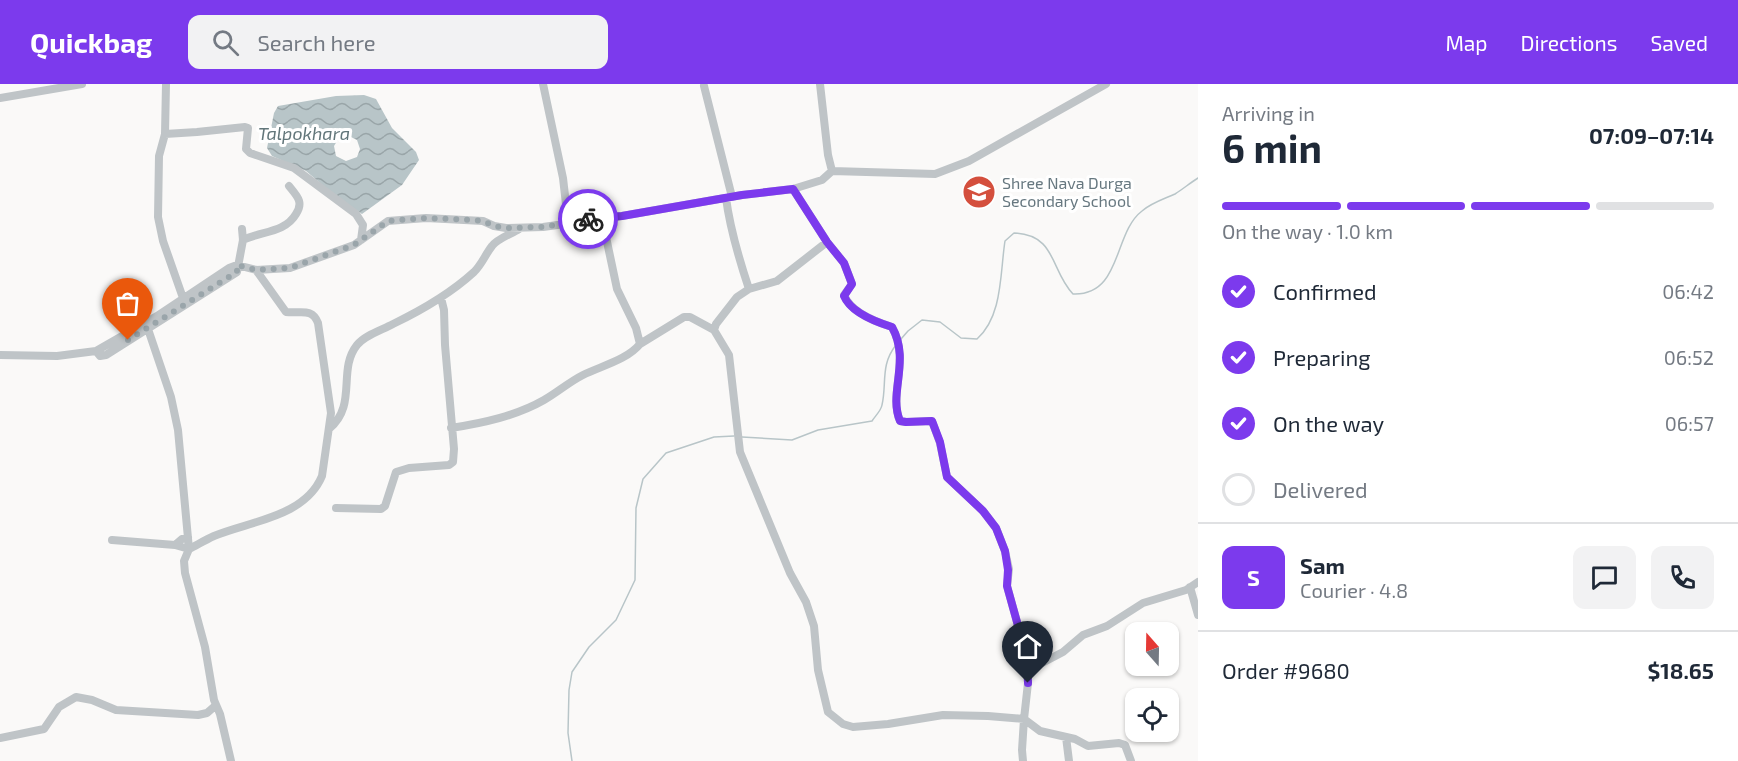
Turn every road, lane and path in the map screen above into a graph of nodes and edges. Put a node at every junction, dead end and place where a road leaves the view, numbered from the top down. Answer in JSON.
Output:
{"nodes":[{"id":1,"x":82,"y":84,"type":"edge"},
{"id":2,"x":166,"y":84,"type":"edge"},
{"id":3,"x":543,"y":84,"type":"edge"},
{"id":4,"x":820,"y":84,"type":"edge"},
{"id":5,"x":1106,"y":84,"type":"edge"},
{"id":6,"x":704,"y":86,"type":"dead end"},
{"id":7,"x":0,"y":98,"type":"edge"},
{"id":8,"x":165,"y":134,"type":"junction"},
{"id":9,"x":832,"y":171,"type":"junction"},
{"id":10,"x":289,"y":186,"type":"dead end"},
{"id":11,"x":793,"y":189,"type":"junction"},
{"id":12,"x":729,"y":197,"type":"junction"},
{"id":13,"x":602,"y":218,"type":"junction"},
{"id":14,"x":568,"y":222,"type":"junction"},
{"id":15,"x":520,"y":228,"type":"junction"},
{"id":16,"x":242,"y":229,"type":"dead end"},
{"id":17,"x":243,"y":240,"type":"junction"},
{"id":18,"x":361,"y":240,"type":"junction"},
{"id":19,"x":827,"y":242,"type":"junction"},
{"id":20,"x":237,"y":265,"type":"junction"},
{"id":21,"x":256,"y":270,"type":"junction"},
{"id":22,"x":749,"y":289,"type":"junction"},
{"id":23,"x":183,"y":298,"type":"junction"},
{"id":24,"x":441,"y":298,"type":"junction"},
{"id":25,"x":148,"y":328,"type":"junction"},
{"id":26,"x":714,"y":330,"type":"junction"},
{"id":27,"x":640,"y":344,"type":"junction"},
{"id":28,"x":96,"y":351,"type":"junction"},
{"id":29,"x":0,"y":355,"type":"edge"},
{"id":30,"x":451,"y":428,"type":"junction"},
{"id":31,"x":329,"y":429,"type":"junction"},
{"id":32,"x":336,"y":508,"type":"dead end"},
{"id":33,"x":188,"y":537,"type":"junction"},
{"id":34,"x":112,"y":540,"type":"dead end"},
{"id":35,"x":175,"y":545,"type":"junction"},
{"id":36,"x":189,"y":549,"type":"junction"},
{"id":37,"x":1198,"y":582,"type":"edge"},
{"id":38,"x":1190,"y":587,"type":"junction"},
{"id":39,"x":1198,"y":615,"type":"edge"},
{"id":40,"x":1027,"y":658,"type":"junction"},
{"id":41,"x":1042,"y":663,"type":"junction"},
{"id":42,"x":1028,"y":672,"type":"junction"},
{"id":43,"x":215,"y":706,"type":"junction"},
{"id":44,"x":1024,"y":719,"type":"junction"},
{"id":45,"x":1065,"y":737,"type":"junction"},
{"id":46,"x":0,"y":738,"type":"edge"},
{"id":47,"x":231,"y":761,"type":"edge"},
{"id":48,"x":1023,"y":761,"type":"edge"},
{"id":49,"x":1069,"y":761,"type":"edge"},
{"id":50,"x":1131,"y":761,"type":"edge"}],
"edges":[{"from":1,"to":7,"type":"street"},
{"from":2,"to":8,"type":"street"},
{"from":3,"to":14,"type":"street"},
{"from":4,"to":9,"type":"street"},
{"from":5,"to":9,"type":"street"},
{"from":6,"to":12,"type":"street"},
{"from":8,"to":18,"type":"street"},
{"from":8,"to":23,"type":"street"},
{"from":9,"to":11,"type":"street"},
{"from":10,"to":17,"type":"street"},
{"from":11,"to":12,"type":"street"},
{"from":11,"to":19,"type":"street"},
{"from":12,"to":13,"type":"street"},
{"from":12,"to":22,"type":"street"},
{"from":13,"to":14,"type":"street"},
{"from":13,"to":27,"type":"street"},
{"from":14,"to":15,"type":"street"},
{"from":15,"to":18,"type":"street"},
{"from":15,"to":24,"type":"street"},
{"from":16,"to":17,"type":"street"},
{"from":17,"to":20,"type":"street"},
{"from":18,"to":21,"type":"street"},
{"from":19,"to":22,"type":"street"},
{"from":19,"to":40,"type":"street"},
{"from":20,"to":21,"type":"street"},
{"from":20,"to":23,"type":"street"},
{"from":20,"to":25,"type":"street"},
{"from":21,"to":31,"type":"street"},
{"from":22,"to":26,"type":"street"},
{"from":23,"to":28,"type":"street"},
{"from":24,"to":30,"type":"street"},
{"from":24,"to":31,"type":"street"},
{"from":25,"to":28,"type":"street"},
{"from":25,"to":33,"type":"street"},
{"from":26,"to":27,"type":"street"},
{"from":26,"to":44,"type":"street"},
{"from":27,"to":30,"type":"street"},
{"from":28,"to":29,"type":"street"},
{"from":30,"to":32,"type":"street"},
{"from":31,"to":36,"type":"street"},
{"from":33,"to":35,"type":"street"},
{"from":33,"to":36,"type":"street"},
{"from":34,"to":35,"type":"street"},
{"from":35,"to":36,"type":"street"},
{"from":36,"to":43,"type":"street"},
{"from":37,"to":38,"type":"street"},
{"from":38,"to":39,"type":"street"},
{"from":38,"to":41,"type":"street"},
{"from":40,"to":41,"type":"street"},
{"from":40,"to":42,"type":"street"},
{"from":41,"to":42,"type":"street"},
{"from":42,"to":44,"type":"street"},
{"from":43,"to":46,"type":"street"},
{"from":43,"to":47,"type":"street"},
{"from":44,"to":45,"type":"street"},
{"from":44,"to":48,"type":"street"},
{"from":45,"to":49,"type":"street"},
{"from":45,"to":50,"type":"street"}]}
